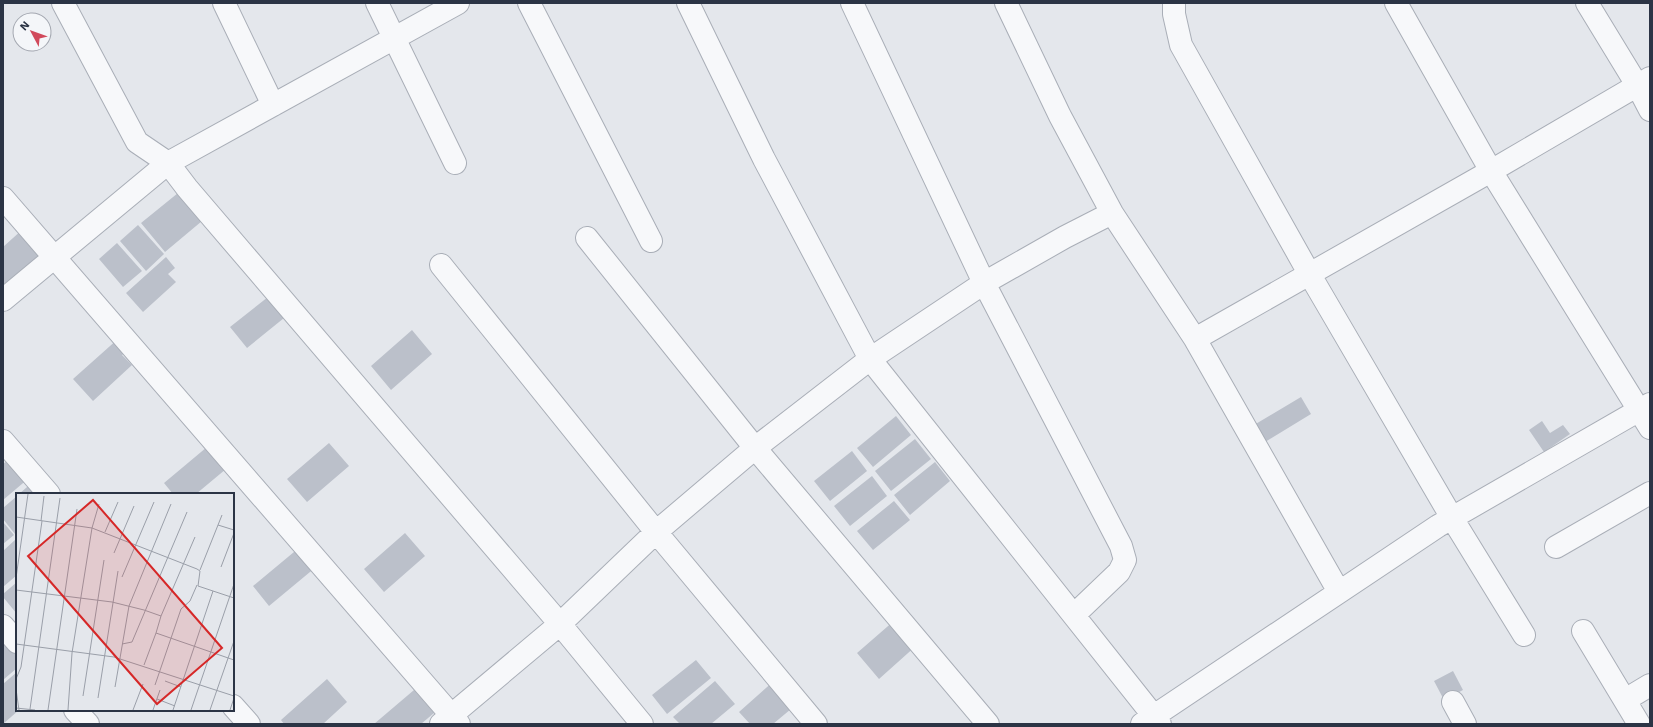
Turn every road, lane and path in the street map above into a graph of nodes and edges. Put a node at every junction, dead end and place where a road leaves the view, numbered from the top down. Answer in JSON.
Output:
{"nodes":[{"id":1,"x":63,"y":3,"type":"edge"},
{"id":2,"x":224,"y":3,"type":"edge"},
{"id":3,"x":377,"y":3,"type":"edge"},
{"id":4,"x":458,"y":3,"type":"edge"},
{"id":5,"x":529,"y":3,"type":"edge"},
{"id":6,"x":688,"y":3,"type":"edge"},
{"id":7,"x":852,"y":3,"type":"edge"},
{"id":8,"x":1006,"y":3,"type":"edge"},
{"id":9,"x":1174,"y":3,"type":"edge"},
{"id":10,"x":1396,"y":3,"type":"edge"},
{"id":11,"x":1587,"y":3,"type":"edge"},
{"id":12,"x":395,"y":38,"type":"junction"},
{"id":13,"x":1644,"y":82,"type":"edge"},
{"id":14,"x":273,"y":105,"type":"junction"},
{"id":15,"x":1650,"y":110,"type":"edge"},
{"id":16,"x":168,"y":163,"type":"junction"},
{"id":17,"x":455,"y":163,"type":"dead end"},
{"id":18,"x":1491,"y":171,"type":"junction"},
{"id":19,"x":3,"y":198,"type":"edge"},
{"id":20,"x":1112,"y":213,"type":"junction"},
{"id":21,"x":587,"y":238,"type":"dead end"},
{"id":22,"x":651,"y":241,"type":"dead end"},
{"id":23,"x":54,"y":257,"type":"junction"},
{"id":24,"x":442,"y":265,"type":"dead end"},
{"id":25,"x":1310,"y":274,"type":"junction"},
{"id":26,"x":984,"y":283,"type":"junction"},
{"id":27,"x":3,"y":300,"type":"edge"},
{"id":28,"x":1195,"y":339,"type":"junction"},
{"id":29,"x":870,"y":359,"type":"junction"},
{"id":30,"x":1646,"y":414,"type":"edge"},
{"id":31,"x":3,"y":442,"type":"edge"},
{"id":32,"x":755,"y":448,"type":"junction"},
{"id":33,"x":48,"y":493,"type":"edge"},
{"id":34,"x":1650,"y":493,"type":"edge"},
{"id":35,"x":1452,"y":518,"type":"junction"},
{"id":36,"x":656,"y":532,"type":"junction"},
{"id":37,"x":1556,"y":547,"type":"dead end"},
{"id":38,"x":1339,"y":592,"type":"junction"},
{"id":39,"x":1074,"y":615,"type":"junction"},
{"id":40,"x":560,"y":624,"type":"junction"},
{"id":41,"x":3,"y":626,"type":"edge"},
{"id":42,"x":1583,"y":632,"type":"dead end"},
{"id":43,"x":1524,"y":635,"type":"dead end"},
{"id":44,"x":16,"y":641,"type":"edge"},
{"id":45,"x":1650,"y":685,"type":"edge"},
{"id":46,"x":1625,"y":700,"type":"junction"},
{"id":47,"x":1453,"y":702,"type":"dead end"},
{"id":48,"x":234,"y":707,"type":"edge"},
{"id":49,"x":76,"y":711,"type":"edge"},
{"id":50,"x":451,"y":721,"type":"edge"},
{"id":51,"x":1152,"y":721,"type":"edge"},
{"id":52,"x":88,"y":724,"type":"edge"},
{"id":53,"x":249,"y":724,"type":"edge"},
{"id":54,"x":642,"y":724,"type":"edge"},
{"id":55,"x":816,"y":724,"type":"edge"},
{"id":56,"x":988,"y":724,"type":"edge"},
{"id":57,"x":1465,"y":724,"type":"edge"},
{"id":58,"x":1639,"y":724,"type":"edge"}],
"edges":[{"from":1,"to":16,"type":"street"},
{"from":2,"to":14,"type":"street"},
{"from":3,"to":12,"type":"street"},
{"from":4,"to":12,"type":"street"},
{"from":5,"to":22,"type":"street"},
{"from":6,"to":29,"type":"street"},
{"from":7,"to":26,"type":"street"},
{"from":8,"to":20,"type":"street"},
{"from":9,"to":25,"type":"street"},
{"from":10,"to":18,"type":"street"},
{"from":11,"to":13,"type":"street"},
{"from":12,"to":14,"type":"street"},
{"from":12,"to":17,"type":"street"},
{"from":13,"to":15,"type":"street"},
{"from":13,"to":18,"type":"street"},
{"from":14,"to":16,"type":"street"},
{"from":16,"to":23,"type":"street"},
{"from":16,"to":40,"type":"street"},
{"from":18,"to":25,"type":"street"},
{"from":18,"to":30,"type":"street"},
{"from":19,"to":23,"type":"street"},
{"from":20,"to":26,"type":"street"},
{"from":20,"to":28,"type":"street"},
{"from":21,"to":32,"type":"street"},
{"from":23,"to":27,"type":"street"},
{"from":23,"to":50,"type":"street"},
{"from":24,"to":36,"type":"street"},
{"from":25,"to":28,"type":"street"},
{"from":25,"to":35,"type":"street"},
{"from":26,"to":29,"type":"street"},
{"from":26,"to":39,"type":"street"},
{"from":28,"to":38,"type":"street"},
{"from":29,"to":32,"type":"street"},
{"from":29,"to":39,"type":"street"},
{"from":30,"to":35,"type":"street"},
{"from":31,"to":33,"type":"street"},
{"from":32,"to":36,"type":"street"},
{"from":32,"to":56,"type":"street"},
{"from":34,"to":37,"type":"street"},
{"from":35,"to":38,"type":"street"},
{"from":35,"to":43,"type":"street"},
{"from":36,"to":40,"type":"street"},
{"from":36,"to":55,"type":"street"},
{"from":38,"to":51,"type":"street"},
{"from":39,"to":51,"type":"street"},
{"from":40,"to":50,"type":"street"},
{"from":40,"to":54,"type":"street"},
{"from":41,"to":44,"type":"street"},
{"from":42,"to":46,"type":"street"},
{"from":45,"to":46,"type":"street"},
{"from":46,"to":58,"type":"street"},
{"from":47,"to":57,"type":"street"},
{"from":48,"to":53,"type":"street"},
{"from":49,"to":52,"type":"street"}]}
